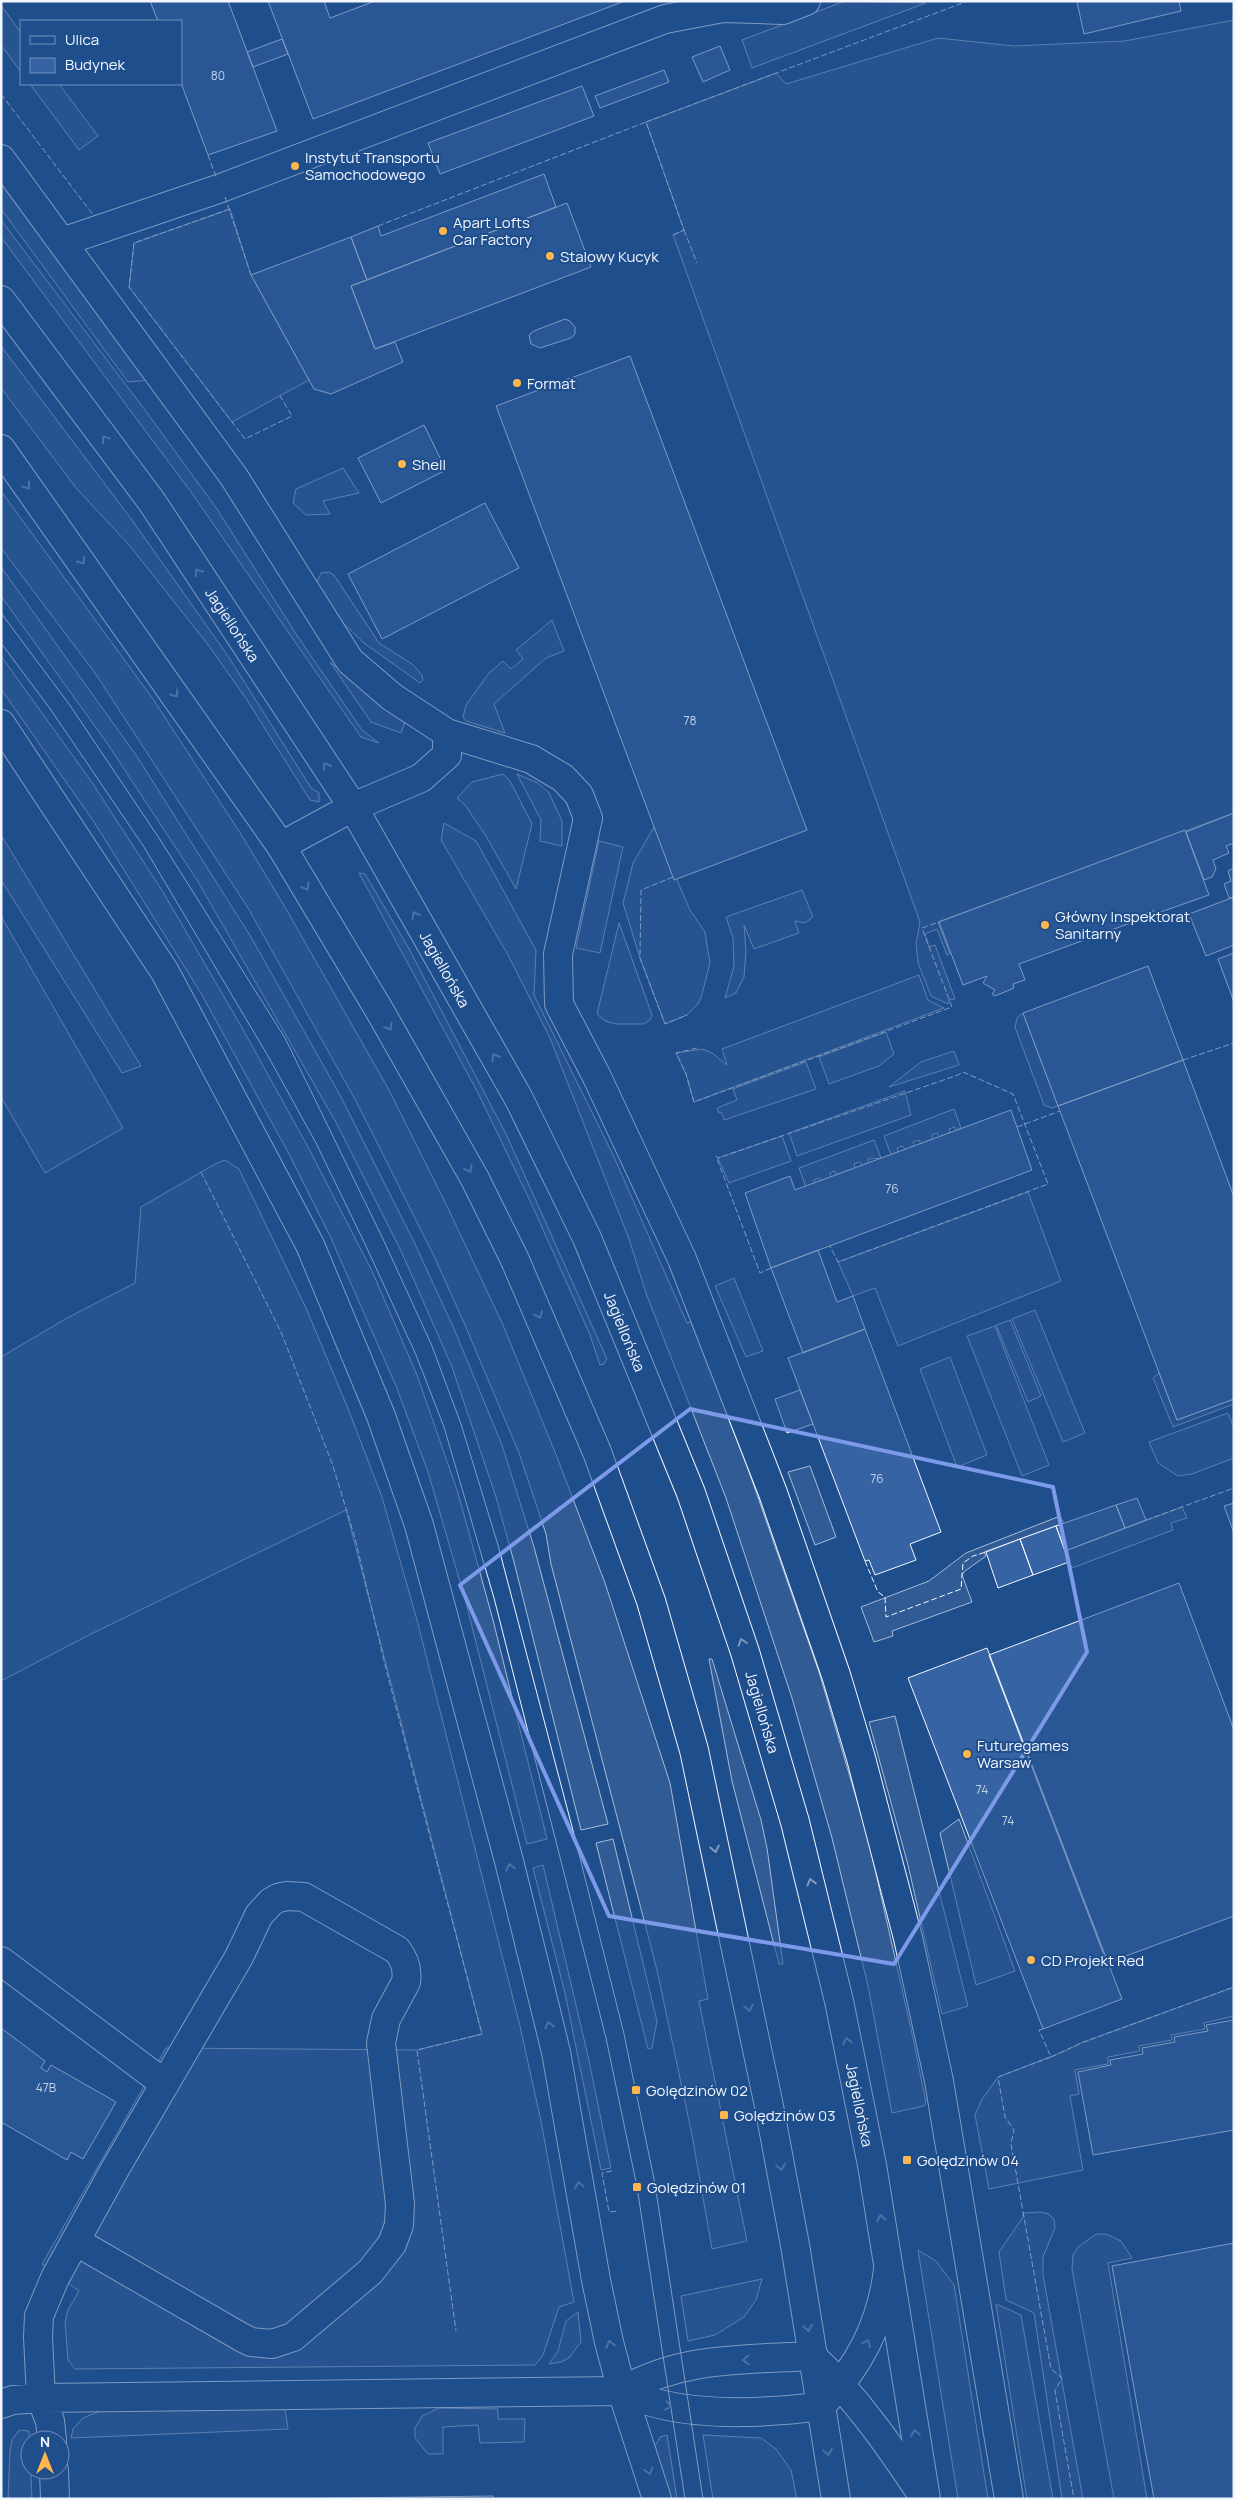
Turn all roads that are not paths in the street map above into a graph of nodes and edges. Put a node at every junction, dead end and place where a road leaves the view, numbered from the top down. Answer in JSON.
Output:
{"nodes":[{"id":1,"x":806,"y":1,"type":"edge"},
{"id":2,"x":662,"y":10,"type":"edge"},
{"id":3,"x":1,"y":159,"type":"edge"},
{"id":4,"x":62,"y":242,"type":"junction"},
{"id":5,"x":1,"y":300,"type":"edge"},
{"id":6,"x":1,"y":450,"type":"edge"},
{"id":7,"x":1,"y":724,"type":"edge"},
{"id":8,"x":447,"y":733,"type":"junction"},
{"id":9,"x":353,"y":807,"type":"junction"},
{"id":10,"x":281,"y":846,"type":"junction"},
{"id":11,"x":1,"y":1961,"type":"edge"},
{"id":12,"x":165,"y":2084,"type":"junction"},
{"id":13,"x":75,"y":2241,"type":"junction"},
{"id":14,"x":889,"y":2266,"type":"junction"},
{"id":15,"x":812,"y":2356,"type":"junction"},
{"id":16,"x":842,"y":2384,"type":"junction"},
{"id":17,"x":622,"y":2391,"type":"junction"},
{"id":18,"x":41,"y":2398,"type":"junction"},
{"id":19,"x":1,"y":2404,"type":"edge"},
{"id":20,"x":821,"y":2406,"type":"junction"},
{"id":21,"x":51,"y":2430,"type":"edge"},
{"id":22,"x":54,"y":2480,"type":"edge"},
{"id":23,"x":55,"y":2499,"type":"edge"},
{"id":24,"x":657,"y":2499,"type":"edge"},
{"id":25,"x":836,"y":2499,"type":"edge"},
{"id":26,"x":925,"y":2499,"type":"edge"},
{"id":27,"x":1009,"y":2499,"type":"edge"}],
"edges":[{"from":1,"to":2,"type":"main road"},
{"from":2,"to":4,"type":"main road"},
{"from":3,"to":4,"type":"main road"},
{"from":4,"to":8,"type":"main road"},
{"from":9,"to":5,"type":"main road","name":"Jagiellońska","one_way":true},
{"from":6,"to":10,"type":"main road","one_way":true},
{"from":17,"to":7,"type":"main road","one_way":true},
{"from":8,"to":9,"type":"main road"},
{"from":8,"to":27,"type":"main road"},
{"from":9,"to":10,"type":"main road"},
{"from":14,"to":9,"type":"main road","name":"Jagiellońska","one_way":true},
{"from":10,"to":15,"type":"main road","one_way":true},
{"from":11,"to":12,"type":"main road"},
{"from":12,"to":13,"type":"main road"},
{"from":12,"to":13,"type":"main road"},
{"from":13,"to":18,"type":"main road"},
{"from":16,"to":14,"type":"main road","one_way":true},
{"from":26,"to":14,"type":"main road","name":"Jagiellońska","one_way":true},
{"from":15,"to":16,"type":"main road"},
{"from":15,"to":17,"type":"main road","one_way":true},
{"from":15,"to":20,"type":"main road"},
{"from":16,"to":20,"type":"main road"},
{"from":16,"to":26,"type":"main road"},
{"from":17,"to":18,"type":"main road"},
{"from":17,"to":20,"type":"main road","one_way":true},
{"from":17,"to":24,"type":"main road","one_way":true},
{"from":18,"to":19,"type":"main road"},
{"from":18,"to":21,"type":"main road"},
{"from":20,"to":25,"type":"main road","one_way":true},
{"from":22,"to":23,"type":"main road"}]}
